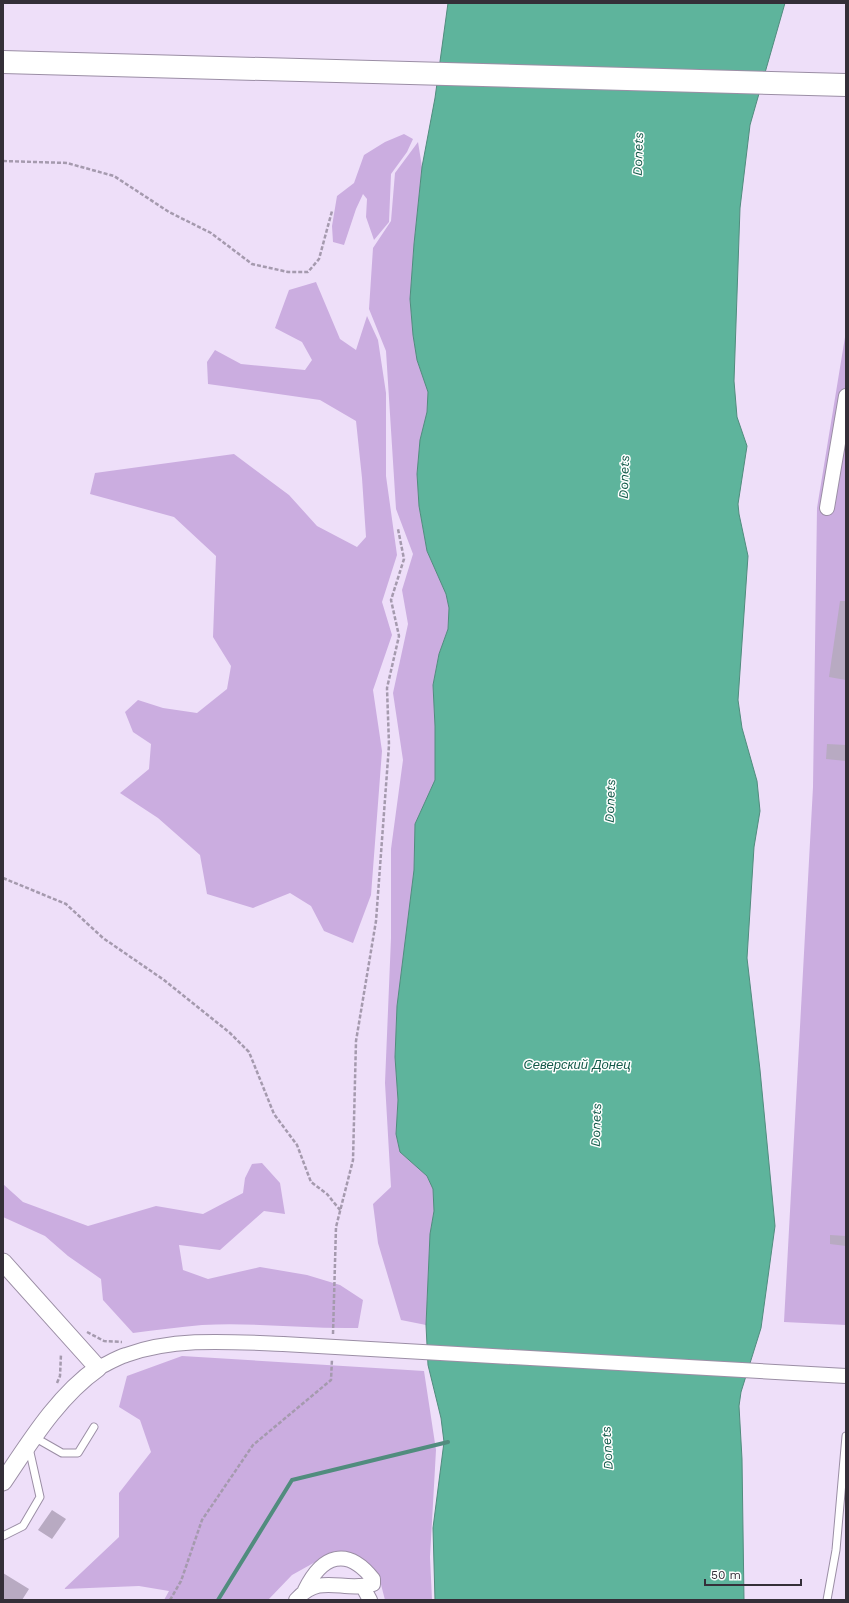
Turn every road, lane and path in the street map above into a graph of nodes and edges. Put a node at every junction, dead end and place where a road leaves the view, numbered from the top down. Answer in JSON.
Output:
{"nodes":[{"id":1,"x":3,"y":62,"type":"edge"},
{"id":2,"x":846,"y":85,"type":"edge"},
{"id":3,"x":3,"y":161,"type":"edge"},
{"id":4,"x":332,"y":211,"type":"dead end"},
{"id":5,"x":846,"y":396,"type":"edge"},
{"id":6,"x":828,"y":508,"type":"dead end"},
{"id":7,"x":398,"y":529,"type":"dead end"},
{"id":8,"x":3,"y":878,"type":"edge"},
{"id":9,"x":340,"y":1210,"type":"junction"},
{"id":10,"x":3,"y":1262,"type":"edge"},
{"id":11,"x":87,"y":1333,"type":"dead end"},
{"id":12,"x":123,"y":1342,"type":"dead end"},
{"id":13,"x":332,"y":1342,"type":"dead end"},
{"id":14,"x":332,"y":1357,"type":"dead end"},
{"id":15,"x":98,"y":1368,"type":"junction"},
{"id":16,"x":846,"y":1376,"type":"edge"},
{"id":17,"x":94,"y":1426,"type":"dead end"},
{"id":18,"x":846,"y":1436,"type":"edge"},
{"id":19,"x":31,"y":1441,"type":"junction"},
{"id":20,"x":3,"y":1482,"type":"edge"},
{"id":21,"x":3,"y":1536,"type":"edge"},
{"id":22,"x":363,"y":1587,"type":"junction"},
{"id":23,"x":300,"y":1595,"type":"edge"},
{"id":24,"x":170,"y":1600,"type":"edge"},
{"id":25,"x":370,"y":1600,"type":"edge"},
{"id":26,"x":828,"y":1600,"type":"edge"}],
"edges":[{"from":1,"to":2,"type":"highway"},
{"from":3,"to":4,"type":"path"},
{"from":5,"to":6,"type":"street"},
{"from":7,"to":9,"type":"path"},
{"from":8,"to":9,"type":"path"},
{"from":9,"to":13,"type":"path"},
{"from":10,"to":15,"type":"street"},
{"from":11,"to":12,"type":"path"},
{"from":14,"to":24,"type":"path"},
{"from":15,"to":16,"type":"street","bridge":true},
{"from":15,"to":19,"type":"street"},
{"from":17,"to":19,"type":"lane"},
{"from":18,"to":26,"type":"lane"},
{"from":19,"to":20,"type":"street"},
{"from":19,"to":21,"type":"lane"},
{"from":22,"to":23,"type":"street"},
{"from":22,"to":23,"type":"street"},
{"from":22,"to":25,"type":"street"}]}
